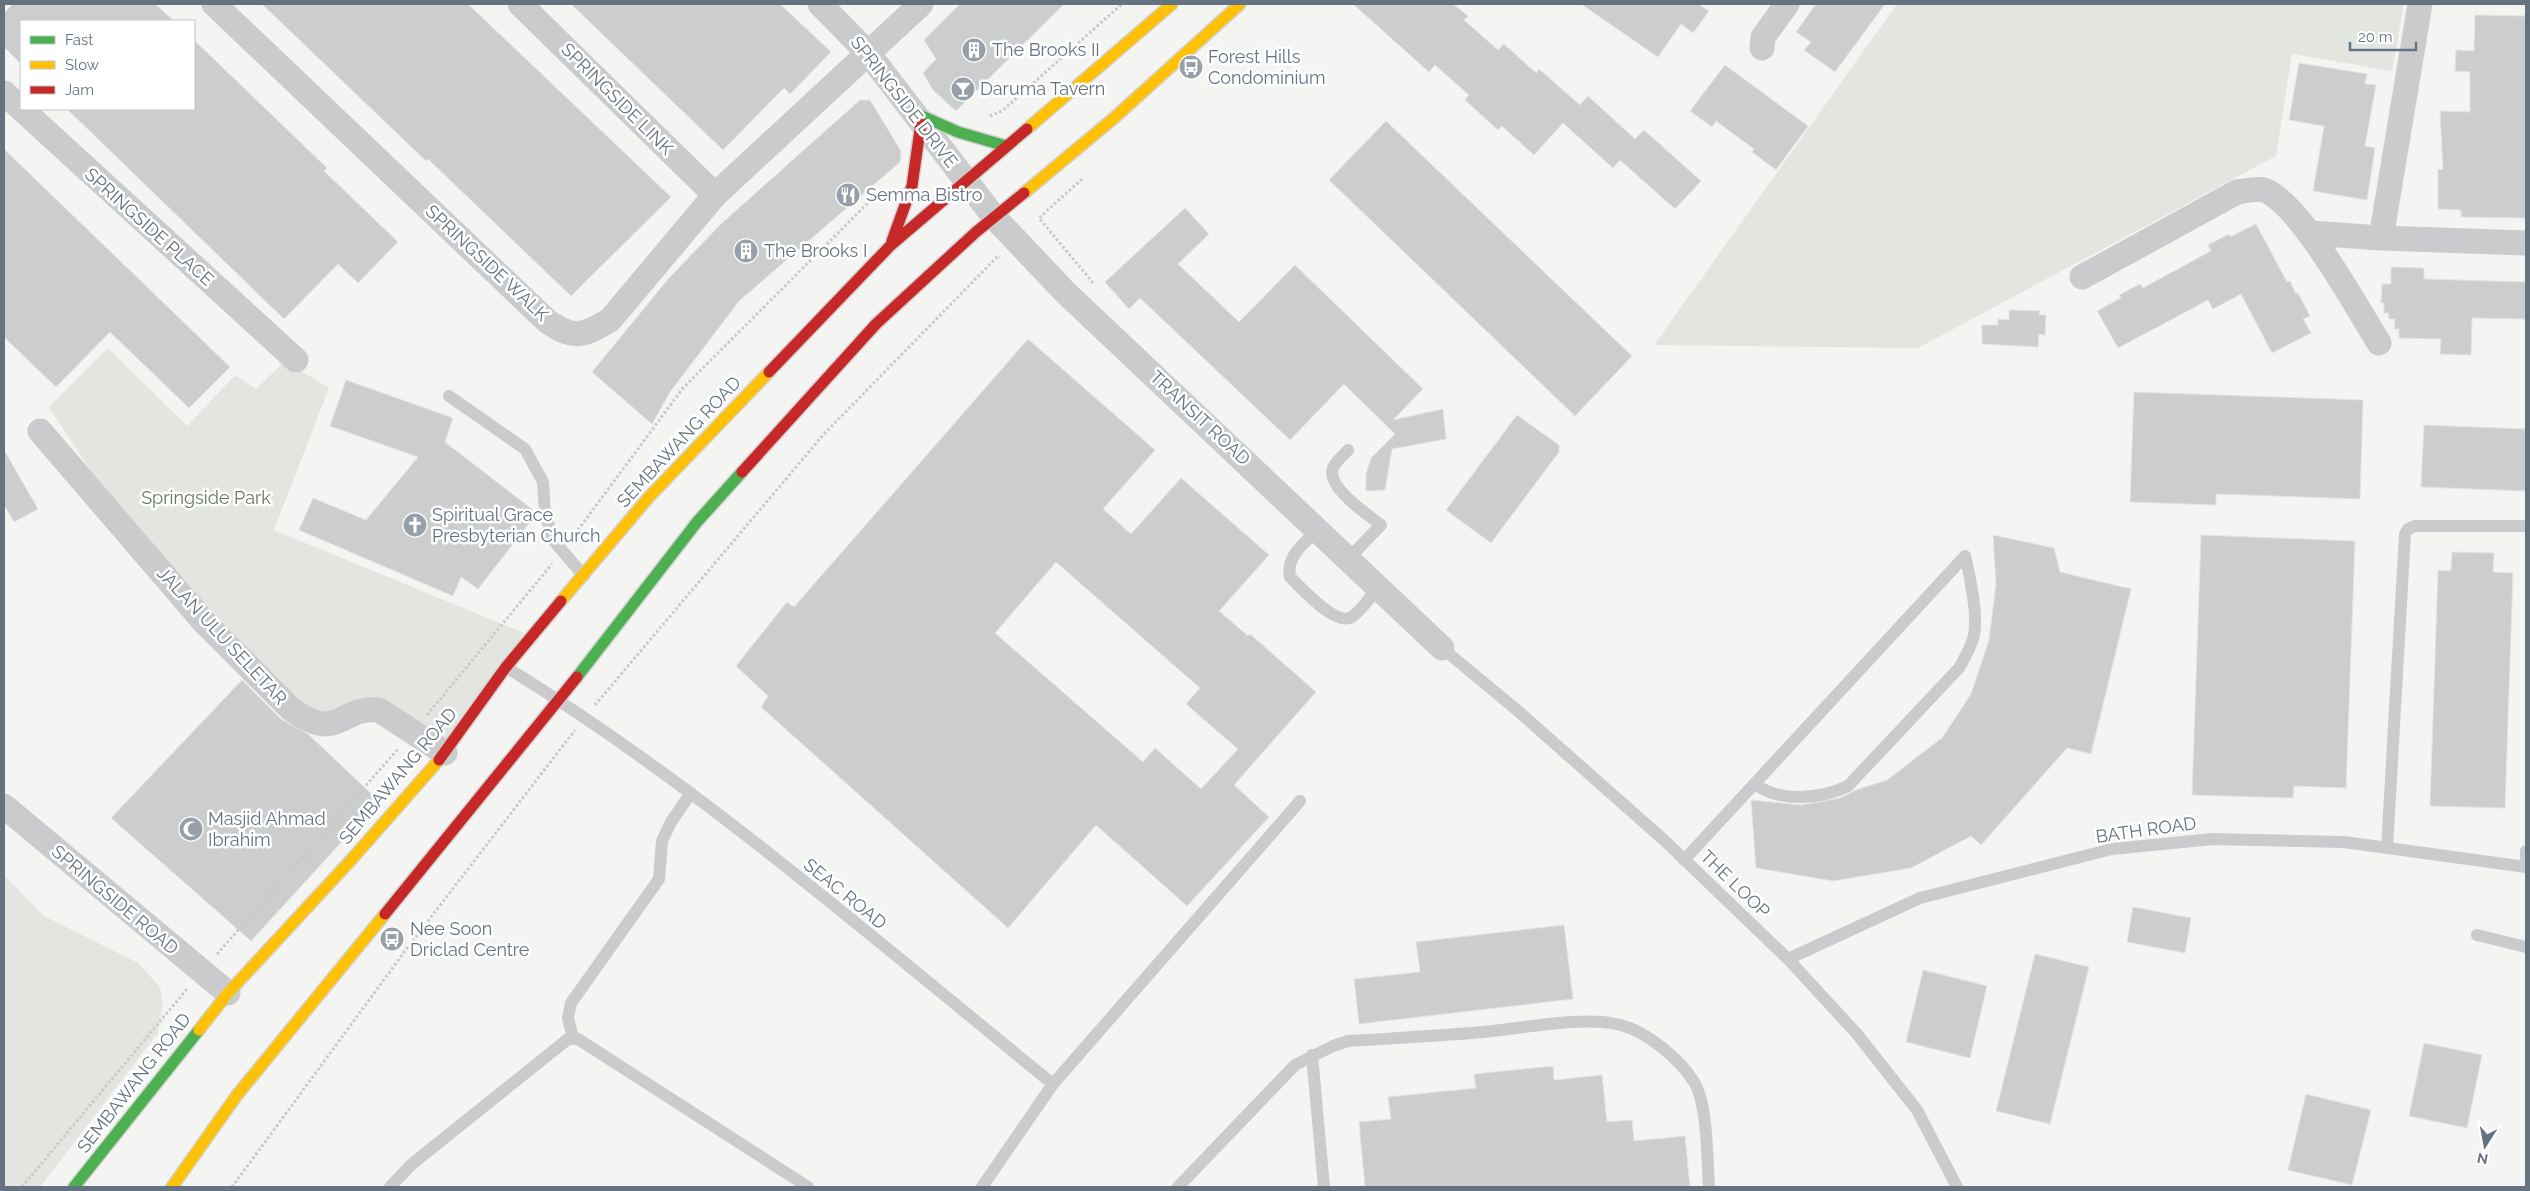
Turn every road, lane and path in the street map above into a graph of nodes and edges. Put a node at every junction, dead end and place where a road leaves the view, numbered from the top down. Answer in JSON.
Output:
{"nodes":[{"id":1,"x":214,"y":4,"type":"edge"},
{"id":2,"x":520,"y":4,"type":"edge"},
{"id":3,"x":820,"y":4,"type":"edge"},
{"id":4,"x":921,"y":4,"type":"edge"},
{"id":5,"x":1122,"y":4,"type":"edge"},
{"id":6,"x":1172,"y":4,"type":"edge"},
{"id":7,"x":1240,"y":4,"type":"edge"},
{"id":8,"x":1787,"y":4,"type":"edge"},
{"id":9,"x":2420,"y":4,"type":"edge"},
{"id":10,"x":1762,"y":48,"type":"dead end"},
{"id":11,"x":868,"y":53,"type":"junction"},
{"id":12,"x":4,"y":93,"type":"edge"},
{"id":13,"x":20,"y":108,"type":"edge"},
{"id":14,"x":23,"y":110,"type":"edge"},
{"id":15,"x":917,"y":117,"type":"junction"},
{"id":16,"x":987,"y":117,"type":"dead end"},
{"id":17,"x":1006,"y":146,"type":"junction"},
{"id":18,"x":966,"y":180,"type":"junction"},
{"id":19,"x":887,"y":181,"type":"dead end"},
{"id":20,"x":714,"y":195,"type":"junction"},
{"id":21,"x":994,"y":217,"type":"junction"},
{"id":22,"x":2310,"y":232,"type":"junction"},
{"id":23,"x":2381,"y":238,"type":"junction"},
{"id":24,"x":2526,"y":243,"type":"edge"},
{"id":25,"x":890,"y":245,"type":"junction"},
{"id":26,"x":2082,"y":277,"type":"dead end"},
{"id":27,"x":2378,"y":343,"type":"dead end"},
{"id":28,"x":296,"y":360,"type":"dead end"},
{"id":29,"x":449,"y":396,"type":"dead end"},
{"id":30,"x":40,"y":431,"type":"dead end"},
{"id":31,"x":1348,"y":450,"type":"dead end"},
{"id":32,"x":2526,"y":526,"type":"edge"},
{"id":33,"x":1318,"y":530,"type":"junction"},
{"id":34,"x":562,"y":551,"type":"junction"},
{"id":35,"x":1348,"y":559,"type":"junction"},
{"id":36,"x":584,"y":576,"type":"junction"},
{"id":37,"x":1378,"y":588,"type":"junction"},
{"id":38,"x":1442,"y":648,"type":"joint"},
{"id":39,"x":506,"y":667,"type":"junction"},
{"id":40,"x":559,"y":700,"type":"junction"},
{"id":41,"x":413,"y":732,"type":"junction"},
{"id":42,"x":445,"y":753,"type":"junction"},
{"id":43,"x":1755,"y":784,"type":"junction"},
{"id":44,"x":691,"y":793,"type":"junction"},
{"id":45,"x":1300,"y":801,"type":"dead end"},
{"id":46,"x":4,"y":806,"type":"edge"},
{"id":47,"x":2387,"y":848,"type":"junction"},
{"id":48,"x":2526,"y":851,"type":"edge"},
{"id":49,"x":1684,"y":860,"type":"junction"},
{"id":50,"x":2526,"y":867,"type":"edge"},
{"id":51,"x":2477,"y":935,"type":"dead end"},
{"id":52,"x":2526,"y":946,"type":"edge"},
{"id":53,"x":1788,"y":959,"type":"junction"},
{"id":54,"x":202,"y":971,"type":"junction"},
{"id":55,"x":228,"y":993,"type":"junction"},
{"id":56,"x":573,"y":1038,"type":"junction"},
{"id":57,"x":1312,"y":1055,"type":"junction"},
{"id":58,"x":1053,"y":1084,"type":"junction"},
{"id":59,"x":78,"y":1186,"type":"edge"},
{"id":60,"x":22,"y":1187,"type":"edge"},
{"id":61,"x":172,"y":1187,"type":"edge"},
{"id":62,"x":390,"y":1187,"type":"edge"},
{"id":63,"x":808,"y":1187,"type":"edge"},
{"id":64,"x":982,"y":1187,"type":"edge"},
{"id":65,"x":1178,"y":1187,"type":"edge"},
{"id":66,"x":1324,"y":1187,"type":"edge"},
{"id":67,"x":1709,"y":1187,"type":"edge"},
{"id":68,"x":1957,"y":1187,"type":"edge"}],
"edges":[{"from":1,"to":20,"type":"street","name":"SPRINGSIDE WALK"},
{"from":2,"to":20,"type":"street","name":"SPRINGSIDE LINK"},
{"from":3,"to":11,"type":"street","name":"SPRINGSIDE DRIVE"},
{"from":4,"to":11,"type":"street","name":"SPRINGSIDE WALK"},
{"from":5,"to":16,"type":"path"},
{"from":6,"to":17,"type":"main road","name":"SEMBAWANG ROAD"},
{"from":7,"to":21,"type":"main road"},
{"from":8,"to":10,"type":"street"},
{"from":9,"to":23,"type":"street"},
{"from":11,"to":15,"type":"street","name":"SPRINGSIDE DRIVE"},
{"from":11,"to":20,"type":"street","name":"SPRINGSIDE WALK"},
{"from":12,"to":13,"type":"street","name":"SPRINGSIDE PLACE"},
{"from":14,"to":28,"type":"street","name":"SPRINGSIDE PLACE"},
{"from":15,"to":17,"type":"main road"},
{"from":15,"to":18,"type":"street","name":"SPRINGSIDE DRIVE"},
{"from":15,"to":25,"type":"main road"},
{"from":17,"to":18,"type":"main road","name":"SEMBAWANG ROAD"},
{"from":18,"to":21,"type":"street","name":"TRANSIT ROAD"},
{"from":18,"to":25,"type":"main road","name":"SEMBAWANG ROAD"},
{"from":19,"to":34,"type":"path"},
{"from":21,"to":33,"type":"street","name":"TRANSIT ROAD"},
{"from":21,"to":40,"type":"main road"},
{"from":22,"to":23,"type":"street"},
{"from":22,"to":26,"type":"street"},
{"from":22,"to":27,"type":"street"},
{"from":23,"to":24,"type":"street"},
{"from":25,"to":36,"type":"main road","name":"SEMBAWANG ROAD"},
{"from":29,"to":34,"type":"lane"},
{"from":30,"to":41,"type":"street","name":"JALAN ULU SELETAR"},
{"from":31,"to":35,"type":"lane"},
{"from":32,"to":47,"type":"lane"},
{"from":33,"to":35,"type":"street","name":"TRANSIT ROAD"},
{"from":33,"to":37,"type":"lane"},
{"from":34,"to":36,"type":"lane"},
{"from":34,"to":41,"type":"path"},
{"from":35,"to":37,"type":"street","name":"TRANSIT ROAD"},
{"from":36,"to":39,"type":"main road","name":"SEMBAWANG ROAD"},
{"from":37,"to":38,"type":"street","name":"TRANSIT ROAD"},
{"from":38,"to":49,"type":"lane","name":"THE LOOP"},
{"from":39,"to":40,"type":"lane","name":"SEAC ROAD"},
{"from":39,"to":42,"type":"main road","name":"SEMBAWANG ROAD"},
{"from":40,"to":44,"type":"lane","name":"SEAC ROAD"},
{"from":40,"to":61,"type":"main road"},
{"from":41,"to":42,"type":"street","name":"JALAN ULU SELETAR"},
{"from":41,"to":54,"type":"path"},
{"from":42,"to":55,"type":"main road","name":"SEMBAWANG ROAD"},
{"from":43,"to":43,"type":"lane"},
{"from":43,"to":49,"type":"lane"},
{"from":44,"to":56,"type":"lane"},
{"from":44,"to":58,"type":"lane","name":"SEAC ROAD"},
{"from":45,"to":58,"type":"lane"},
{"from":46,"to":54,"type":"street","name":"SPRINGSIDE ROAD"},
{"from":47,"to":50,"type":"lane","name":"BATH ROAD"},
{"from":47,"to":53,"type":"lane","name":"BATH ROAD"},
{"from":48,"to":50,"type":"lane"},
{"from":49,"to":53,"type":"lane","name":"THE LOOP"},
{"from":51,"to":52,"type":"lane"},
{"from":53,"to":68,"type":"lane","name":"THE LOOP"},
{"from":54,"to":55,"type":"street","name":"SPRINGSIDE ROAD"},
{"from":54,"to":60,"type":"path"},
{"from":55,"to":59,"type":"main road","name":"SEMBAWANG ROAD"},
{"from":56,"to":62,"type":"lane"},
{"from":56,"to":63,"type":"lane"},
{"from":57,"to":65,"type":"lane"},
{"from":57,"to":66,"type":"lane"},
{"from":57,"to":67,"type":"lane"},
{"from":58,"to":64,"type":"lane"}]}
